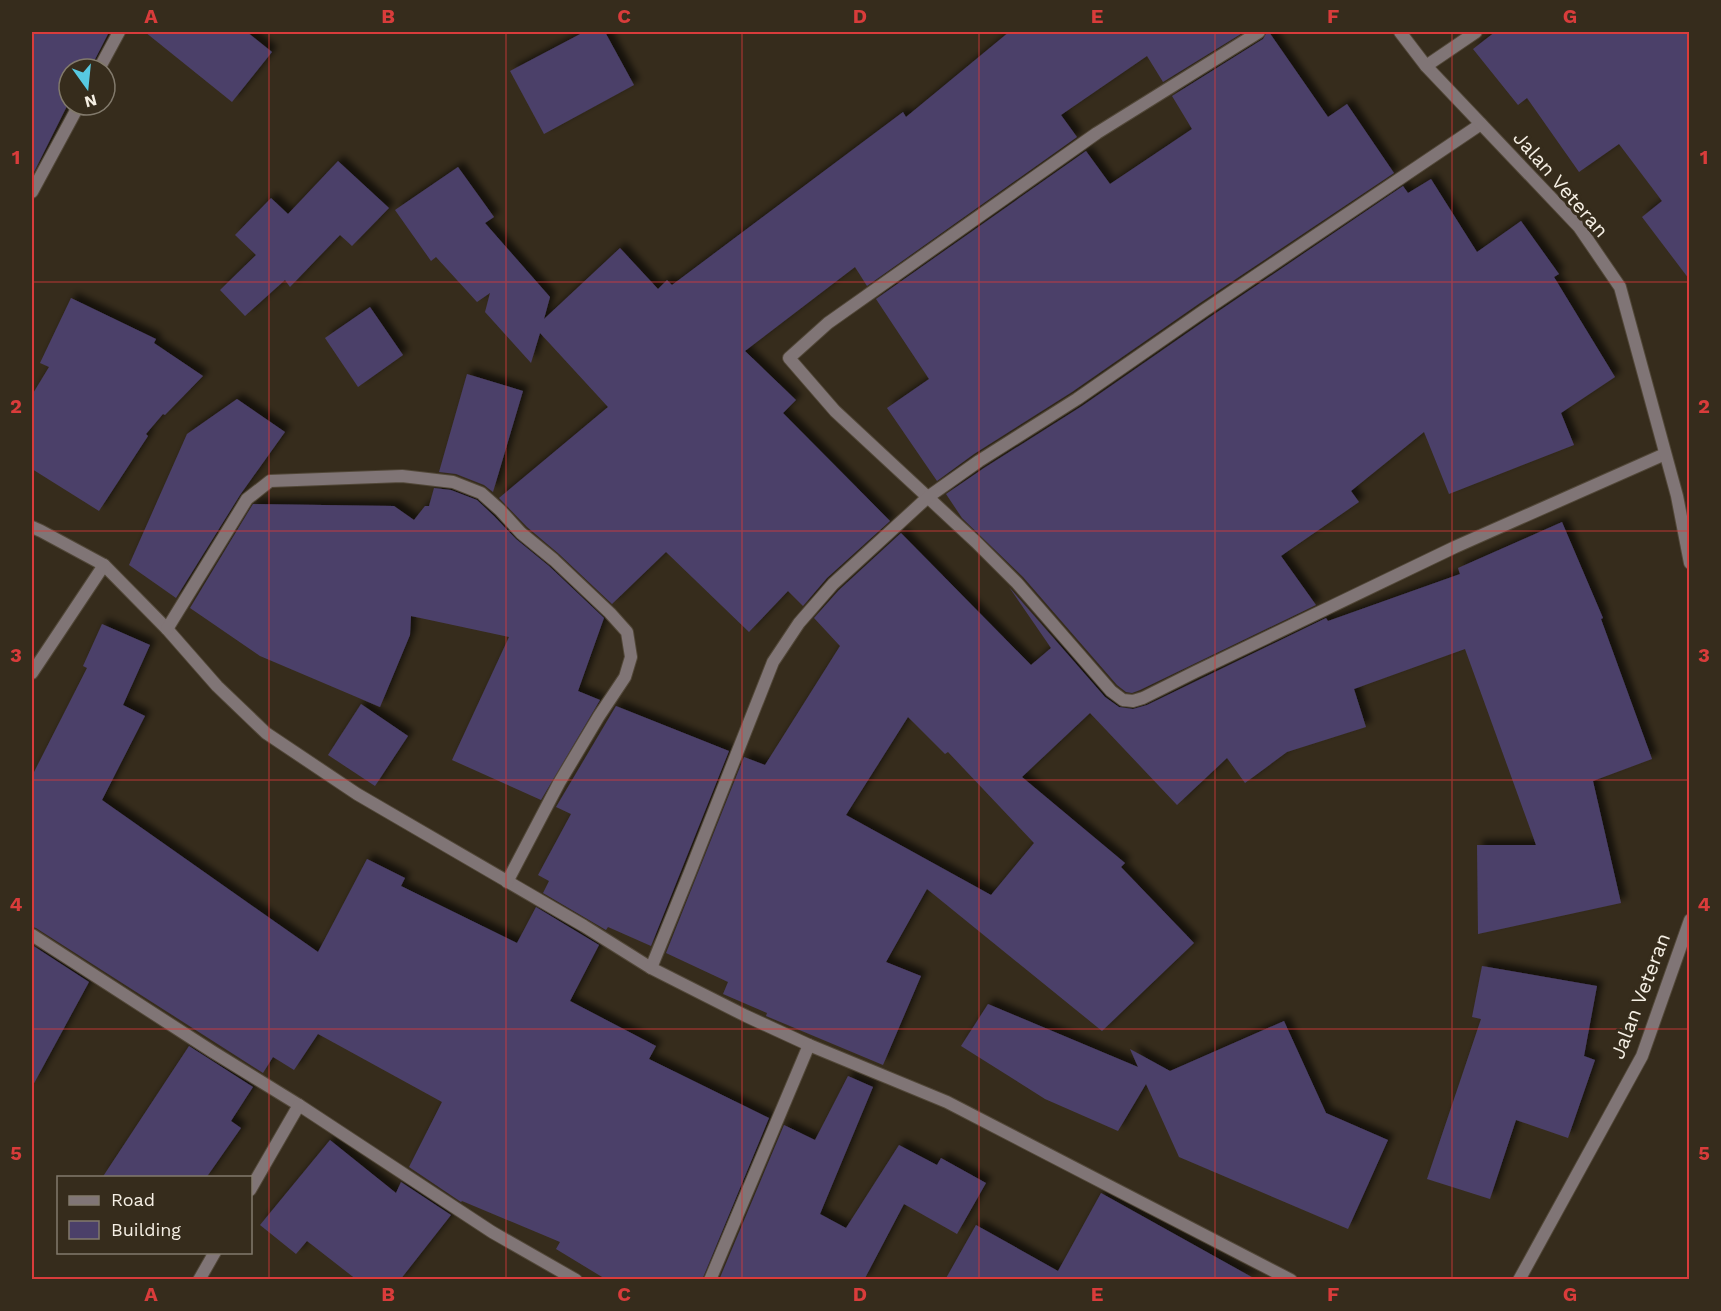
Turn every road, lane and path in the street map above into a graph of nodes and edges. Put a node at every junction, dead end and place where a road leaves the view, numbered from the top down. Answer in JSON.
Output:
{"nodes":[{"id":1,"x":119,"y":32,"type":"edge"},
{"id":2,"x":1259,"y":32,"type":"edge"},
{"id":3,"x":1400,"y":32,"type":"edge"},
{"id":4,"x":1476,"y":32,"type":"edge"},
{"id":5,"x":105,"y":57,"type":"edge"},
{"id":6,"x":1426,"y":66,"type":"junction"},
{"id":7,"x":73,"y":117,"type":"edge"},
{"id":8,"x":1481,"y":124,"type":"junction"},
{"id":9,"x":32,"y":192,"type":"edge"},
{"id":10,"x":1665,"y":454,"type":"junction"},
{"id":11,"x":928,"y":497,"type":"junction"},
{"id":12,"x":32,"y":527,"type":"edge"},
{"id":13,"x":1689,"y":562,"type":"edge"},
{"id":14,"x":104,"y":565,"type":"junction"},
{"id":15,"x":167,"y":629,"type":"junction"},
{"id":16,"x":32,"y":673,"type":"edge"},
{"id":17,"x":507,"y":882,"type":"junction"},
{"id":18,"x":1689,"y":920,"type":"edge"},
{"id":19,"x":32,"y":934,"type":"edge"},
{"id":20,"x":651,"y":968,"type":"junction"},
{"id":21,"x":809,"y":1045,"type":"junction"},
{"id":22,"x":299,"y":1105,"type":"junction"},
{"id":23,"x":252,"y":1187,"type":"edge"},
{"id":24,"x":214,"y":1254,"type":"edge"},
{"id":25,"x":199,"y":1280,"type":"edge"},
{"id":26,"x":576,"y":1280,"type":"edge"},
{"id":27,"x":710,"y":1280,"type":"edge"},
{"id":28,"x":1291,"y":1280,"type":"edge"},
{"id":29,"x":1519,"y":1280,"type":"edge"}],
"edges":[{"from":1,"to":5,"type":"street"},
{"from":2,"to":11,"type":"street"},
{"from":3,"to":6,"type":"street","name":"Jalan Veteran"},
{"from":4,"to":6,"type":"street"},
{"from":6,"to":8,"type":"street","name":"Jalan Veteran"},
{"from":7,"to":9,"type":"street"},
{"from":8,"to":10,"type":"street","name":"Jalan Veteran"},
{"from":8,"to":11,"type":"street"},
{"from":10,"to":11,"type":"street"},
{"from":10,"to":13,"type":"street","name":"Jalan Veteran"},
{"from":11,"to":20,"type":"street"},
{"from":12,"to":14,"type":"street"},
{"from":14,"to":15,"type":"street"},
{"from":14,"to":16,"type":"street"},
{"from":15,"to":17,"type":"street"},
{"from":15,"to":17,"type":"street"},
{"from":17,"to":20,"type":"street"},
{"from":18,"to":29,"type":"street","name":"Jalan Veteran"},
{"from":19,"to":22,"type":"street"},
{"from":20,"to":21,"type":"street"},
{"from":21,"to":27,"type":"street"},
{"from":21,"to":28,"type":"street"},
{"from":22,"to":23,"type":"street"},
{"from":22,"to":26,"type":"street"},
{"from":24,"to":25,"type":"street"}]}
